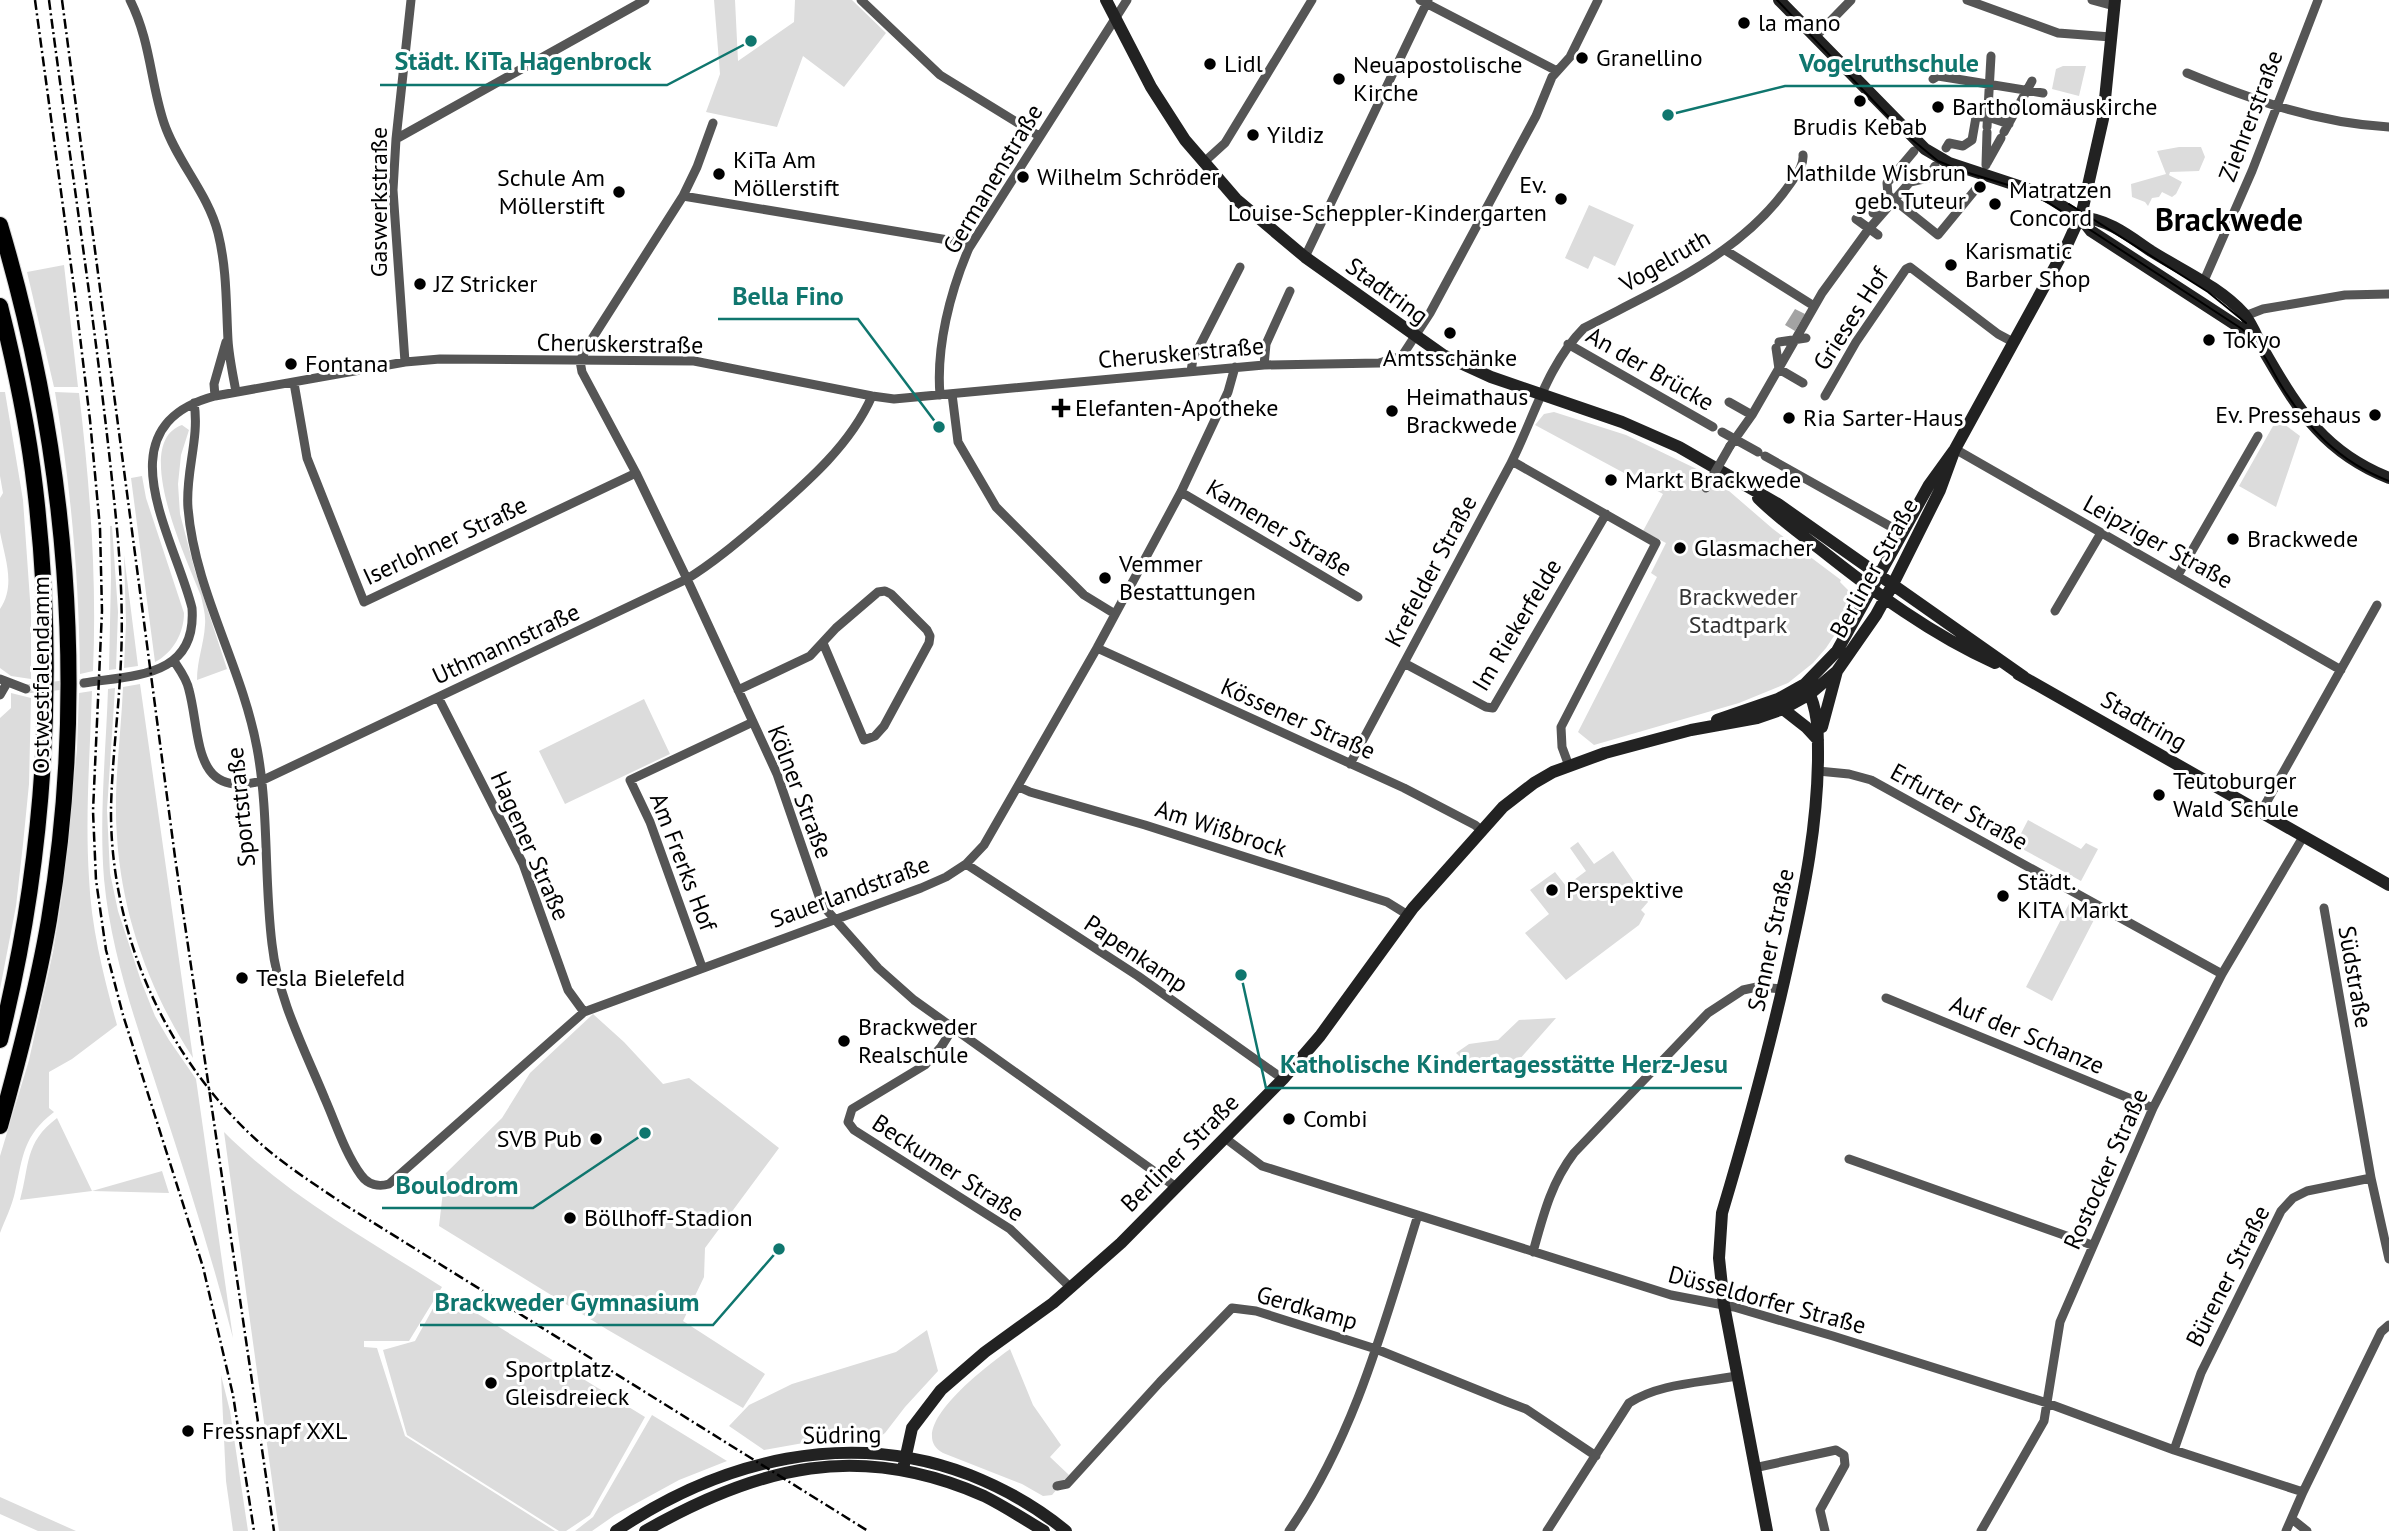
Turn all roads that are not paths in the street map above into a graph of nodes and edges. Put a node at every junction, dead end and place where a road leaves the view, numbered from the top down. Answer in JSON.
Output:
{"nodes":[{"id":1,"x":130,"y":0,"type":"edge"},
{"id":2,"x":411,"y":0,"type":"edge"},
{"id":3,"x":645,"y":0,"type":"edge"},
{"id":4,"x":861,"y":0,"type":"edge"},
{"id":5,"x":1106,"y":0,"type":"edge"},
{"id":6,"x":1127,"y":0,"type":"edge"},
{"id":7,"x":1312,"y":0,"type":"edge"},
{"id":8,"x":1598,"y":0,"type":"edge"},
{"id":9,"x":1779,"y":0,"type":"edge"},
{"id":10,"x":1851,"y":0,"type":"edge"},
{"id":11,"x":1966,"y":0,"type":"edge"},
{"id":12,"x":2092,"y":0,"type":"edge"},
{"id":13,"x":2318,"y":0,"type":"edge"},
{"id":14,"x":1425,"y":1,"type":"edge"},
{"id":15,"x":2114,"y":3,"type":"edge"},
{"id":16,"x":1115,"y":19,"type":"junction"},
{"id":17,"x":1816,"y":36,"type":"junction"},
{"id":18,"x":2110,"y":37,"type":"junction"},
{"id":19,"x":1991,"y":56,"type":"dead end"},
{"id":20,"x":1557,"y":71,"type":"junction"},
{"id":21,"x":2187,"y":73,"type":"dead end"},
{"id":22,"x":1933,"y":79,"type":"dead end"},
{"id":23,"x":2032,"y":81,"type":"dead end"},
{"id":24,"x":1989,"y":85,"type":"junction"},
{"id":25,"x":2027,"y":90,"type":"junction"},
{"id":26,"x":2043,"y":93,"type":"dead end"},
{"id":27,"x":2275,"y":107,"type":"junction"},
{"id":28,"x":713,"y":123,"type":"dead end"},
{"id":29,"x":1987,"y":125,"type":"junction"},
{"id":30,"x":2389,"y":127,"type":"edge"},
{"id":31,"x":2005,"y":132,"type":"junction"},
{"id":32,"x":1039,"y":136,"type":"junction"},
{"id":33,"x":396,"y":139,"type":"junction"},
{"id":34,"x":1946,"y":148,"type":"dead end"},
{"id":35,"x":1914,"y":152,"type":"dead end"},
{"id":36,"x":1803,"y":155,"type":"dead end"},
{"id":37,"x":1203,"y":163,"type":"junction"},
{"id":38,"x":1935,"y":166,"type":"dead end"},
{"id":39,"x":1980,"y":184,"type":"dead end"},
{"id":40,"x":683,"y":196,"type":"junction"},
{"id":41,"x":1876,"y":212,"type":"junction"},
{"id":42,"x":2080,"y":216,"type":"junction"},
{"id":43,"x":0,"y":225,"type":"edge"},
{"id":44,"x":1878,"y":235,"type":"dead end"},
{"id":45,"x":969,"y":248,"type":"junction"},
{"id":46,"x":1724,"y":250,"type":"junction"},
{"id":47,"x":1305,"y":257,"type":"junction"},
{"id":48,"x":1240,"y":267,"type":"dead end"},
{"id":49,"x":2203,"y":283,"type":"junction"},
{"id":50,"x":1290,"y":290,"type":"dead end"},
{"id":51,"x":2389,"y":293,"type":"edge"},
{"id":52,"x":0,"y":306,"type":"edge"},
{"id":53,"x":1815,"y":306,"type":"junction"},
{"id":54,"x":1809,"y":316,"type":"junction"},
{"id":55,"x":2245,"y":316,"type":"junction"},
{"id":56,"x":1812,"y":328,"type":"dead end"},
{"id":57,"x":228,"y":337,"type":"junction"},
{"id":58,"x":1415,"y":338,"type":"junction"},
{"id":59,"x":1806,"y":338,"type":"dead end"},
{"id":60,"x":1796,"y":340,"type":"junction"},
{"id":61,"x":2013,"y":342,"type":"junction"},
{"id":62,"x":1568,"y":344,"type":"junction"},
{"id":63,"x":2262,"y":347,"type":"junction"},
{"id":64,"x":580,"y":361,"type":"junction"},
{"id":65,"x":405,"y":362,"type":"junction"},
{"id":66,"x":1264,"y":365,"type":"junction"},
{"id":67,"x":1235,"y":367,"type":"junction"},
{"id":68,"x":1779,"y":369,"type":"junction"},
{"id":69,"x":1191,"y":372,"type":"junction"},
{"id":70,"x":294,"y":383,"type":"junction"},
{"id":71,"x":1803,"y":383,"type":"dead end"},
{"id":72,"x":236,"y":393,"type":"junction"},
{"id":73,"x":952,"y":394,"type":"junction"},
{"id":74,"x":1541,"y":394,"type":"junction"},
{"id":75,"x":940,"y":395,"type":"junction"},
{"id":76,"x":215,"y":396,"type":"junction"},
{"id":77,"x":1825,"y":396,"type":"dead end"},
{"id":78,"x":872,"y":397,"type":"junction"},
{"id":79,"x":1729,"y":402,"type":"dead end"},
{"id":80,"x":194,"y":403,"type":"junction"},
{"id":81,"x":1752,"y":415,"type":"junction"},
{"id":82,"x":2259,"y":436,"type":"dead end"},
{"id":83,"x":1732,"y":442,"type":"junction"},
{"id":84,"x":1955,"y":449,"type":"junction"},
{"id":85,"x":1512,"y":461,"type":"junction"},
{"id":86,"x":636,"y":472,"type":"junction"},
{"id":87,"x":2389,"y":478,"type":"edge"},
{"id":88,"x":1706,"y":488,"type":"dead end"},
{"id":89,"x":1748,"y":488,"type":"junction"},
{"id":90,"x":1181,"y":492,"type":"junction"},
{"id":91,"x":1606,"y":514,"type":"junction"},
{"id":92,"x":1902,"y":533,"type":"junction"},
{"id":93,"x":2101,"y":533,"type":"junction"},
{"id":94,"x":1879,"y":574,"type":"junction"},
{"id":95,"x":2178,"y":575,"type":"junction"},
{"id":96,"x":688,"y":579,"type":"junction"},
{"id":97,"x":1893,"y":584,"type":"junction"},
{"id":98,"x":1871,"y":588,"type":"junction"},
{"id":99,"x":1358,"y":597,"type":"dead end"},
{"id":100,"x":1885,"y":598,"type":"junction"},
{"id":101,"x":2377,"y":605,"type":"dead end"},
{"id":102,"x":2055,"y":611,"type":"dead end"},
{"id":103,"x":1115,"y":614,"type":"junction"},
{"id":104,"x":823,"y":643,"type":"junction"},
{"id":105,"x":1097,"y":648,"type":"junction"},
{"id":106,"x":174,"y":662,"type":"junction"},
{"id":107,"x":1404,"y":663,"type":"junction"},
{"id":108,"x":2341,"y":670,"type":"junction"},
{"id":109,"x":1837,"y":671,"type":"junction"},
{"id":110,"x":2024,"y":677,"type":"junction"},
{"id":111,"x":4,"y":681,"type":"edge"},
{"id":112,"x":84,"y":683,"type":"tunnel mouth"},
{"id":113,"x":26,"y":688,"type":"tunnel mouth"},
{"id":114,"x":1807,"y":689,"type":"junction"},
{"id":115,"x":738,"y":690,"type":"junction"},
{"id":116,"x":0,"y":695,"type":"edge"},
{"id":117,"x":438,"y":697,"type":"junction"},
{"id":118,"x":1783,"y":709,"type":"junction"},
{"id":119,"x":753,"y":722,"type":"junction"},
{"id":120,"x":1691,"y":730,"type":"junction"},
{"id":121,"x":1818,"y":740,"type":"junction"},
{"id":122,"x":1350,"y":764,"type":"junction"},
{"id":123,"x":1569,"y":766,"type":"junction"},
{"id":124,"x":1818,"y":771,"type":"junction"},
{"id":125,"x":261,"y":781,"type":"junction"},
{"id":126,"x":1019,"y":787,"type":"junction"},
{"id":127,"x":2261,"y":812,"type":"junction"},
{"id":128,"x":1480,"y":831,"type":"junction"},
{"id":129,"x":2303,"y":837,"type":"junction"},
{"id":130,"x":966,"y":864,"type":"junction"},
{"id":131,"x":2389,"y":886,"type":"edge"},
{"id":132,"x":2324,"y":908,"type":"dead end"},
{"id":133,"x":1408,"y":915,"type":"junction"},
{"id":134,"x":834,"y":919,"type":"junction"},
{"id":135,"x":702,"y":967,"type":"junction"},
{"id":136,"x":2222,"y":974,"type":"junction"},
{"id":137,"x":1783,"y":989,"type":"junction"},
{"id":138,"x":1886,"y":998,"type":"dead end"},
{"id":139,"x":584,"y":1012,"type":"junction"},
{"id":140,"x":953,"y":1028,"type":"junction"},
{"id":141,"x":0,"y":1040,"type":"edge"},
{"id":142,"x":1283,"y":1079,"type":"junction"},
{"id":143,"x":2153,"y":1108,"type":"junction"},
{"id":144,"x":0,"y":1126,"type":"edge"},
{"id":145,"x":1225,"y":1138,"type":"junction"},
{"id":146,"x":1849,"y":1159,"type":"dead end"},
{"id":147,"x":2371,"y":1178,"type":"junction"},
{"id":148,"x":382,"y":1186,"type":"joint"},
{"id":149,"x":1176,"y":1186,"type":"junction"},
{"id":150,"x":1418,"y":1215,"type":"junction"},
{"id":151,"x":2092,"y":1245,"type":"junction"},
{"id":152,"x":1533,"y":1252,"type":"junction"},
{"id":153,"x":2389,"y":1259,"type":"edge"},
{"id":154,"x":1071,"y":1288,"type":"junction"},
{"id":155,"x":1724,"y":1305,"type":"junction"},
{"id":156,"x":2389,"y":1325,"type":"edge"},
{"id":157,"x":1376,"y":1349,"type":"junction"},
{"id":158,"x":1736,"y":1376,"type":"junction"},
{"id":159,"x":2046,"y":1403,"type":"junction"},
{"id":160,"x":2174,"y":1450,"type":"junction"},
{"id":161,"x":1597,"y":1456,"type":"junction"},
{"id":162,"x":904,"y":1463,"type":"junction"},
{"id":163,"x":1754,"y":1468,"type":"junction"},
{"id":164,"x":1057,"y":1486,"type":"dead end"},
{"id":165,"x":2302,"y":1492,"type":"junction"},
{"id":166,"x":2292,"y":1519,"type":"junction"},
{"id":167,"x":616,"y":1531,"type":"edge"},
{"id":168,"x":645,"y":1531,"type":"edge"},
{"id":169,"x":1044,"y":1531,"type":"edge"},
{"id":170,"x":1066,"y":1531,"type":"edge"},
{"id":171,"x":1289,"y":1531,"type":"edge"},
{"id":172,"x":1547,"y":1531,"type":"edge"},
{"id":173,"x":1767,"y":1531,"type":"edge"},
{"id":174,"x":1825,"y":1531,"type":"edge"},
{"id":175,"x":1981,"y":1531,"type":"edge"},
{"id":176,"x":2286,"y":1531,"type":"edge"},
{"id":177,"x":2307,"y":1531,"type":"edge"}],
"edges":[{"from":1,"to":57,"type":"street"},
{"from":2,"to":33,"type":"street","name":"Gaswerkstraße"},
{"from":3,"to":33,"type":"street"},
{"from":4,"to":32,"type":"street"},
{"from":5,"to":16,"type":"street","name":"Stadtring"},
{"from":6,"to":16,"type":"street","name":"Germanenstraße"},
{"from":7,"to":37,"type":"street"},
{"from":8,"to":20,"type":"street","name":"Cheruskerstraße"},
{"from":9,"to":17,"type":"street"},
{"from":10,"to":17,"type":"street"},
{"from":11,"to":18,"type":"street"},
{"from":12,"to":15,"type":"street"},
{"from":13,"to":27,"type":"street","name":"Ziehrerstraße"},
{"from":14,"to":20,"type":"street"},
{"from":14,"to":47,"type":"street"},
{"from":15,"to":18,"type":"street","name":"Berliner Straße"},
{"from":16,"to":32,"type":"street","name":"Germanenstraße"},
{"from":16,"to":37,"type":"street","name":"Stadtring"},
{"from":17,"to":42,"type":"street"},
{"from":18,"to":42,"type":"street","name":"Berliner Straße"},
{"from":19,"to":24,"type":"street"},
{"from":20,"to":58,"type":"street","name":"Cheruskerstraße"},
{"from":21,"to":27,"type":"street"},
{"from":22,"to":24,"type":"street"},
{"from":23,"to":25,"type":"street"},
{"from":24,"to":25,"type":"street"},
{"from":24,"to":29,"type":"street"},
{"from":25,"to":26,"type":"street"},
{"from":25,"to":31,"type":"street"},
{"from":27,"to":30,"type":"street"},
{"from":27,"to":49,"type":"street","name":"Ziehrerstraße"},
{"from":28,"to":40,"type":"street"},
{"from":29,"to":31,"type":"street"},
{"from":29,"to":31,"type":"street"},
{"from":29,"to":34,"type":"street"},
{"from":32,"to":45,"type":"street","name":"Germanenstraße"},
{"from":33,"to":65,"type":"street","name":"Gaswerkstraße"},
{"from":35,"to":41,"type":"street"},
{"from":36,"to":46,"type":"street","name":"Vogelruth"},
{"from":37,"to":47,"type":"street","name":"Stadtring"},
{"from":38,"to":41,"type":"street"},
{"from":39,"to":41,"type":"street"},
{"from":40,"to":45,"type":"street"},
{"from":40,"to":64,"type":"street"},
{"from":41,"to":44,"type":"street"},
{"from":41,"to":53,"type":"street"},
{"from":42,"to":49,"type":"street"},
{"from":42,"to":61,"type":"street","name":"Berliner Straße"},
{"from":42,"to":63,"type":"street"},
{"from":43,"to":144,"type":"highway","name":"Ostwestfalendamm"},
{"from":45,"to":75,"type":"street","name":"Germanenstraße"},
{"from":46,"to":53,"type":"street"},
{"from":46,"to":62,"type":"street","name":"Vogelruth"},
{"from":47,"to":58,"type":"street","name":"Stadtring"},
{"from":48,"to":69,"type":"street"},
{"from":49,"to":55,"type":"street"},
{"from":50,"to":66,"type":"street"},
{"from":51,"to":55,"type":"street"},
{"from":52,"to":141,"type":"highway","name":"Ostwestfalendamm"},
{"from":53,"to":54,"type":"street"},
{"from":54,"to":56,"type":"street"},
{"from":54,"to":60,"type":"street"},
{"from":55,"to":63,"type":"street"},
{"from":57,"to":72,"type":"street"},
{"from":57,"to":76,"type":"street"},
{"from":58,"to":66,"type":"street","name":"Cheruskerstraße"},
{"from":58,"to":74,"type":"street","name":"Stadtring"},
{"from":59,"to":60,"type":"street"},
{"from":60,"to":68,"type":"street"},
{"from":60,"to":68,"type":"street"},
{"from":61,"to":77,"type":"street","name":"Grieses Hof"},
{"from":61,"to":84,"type":"street","name":"Berliner Straße"},
{"from":62,"to":74,"type":"street","name":"Vogelruth"},
{"from":62,"to":83,"type":"street","name":"An der Brücke"},
{"from":63,"to":87,"type":"street"},
{"from":64,"to":65,"type":"street","name":"Cheruskerstraße"},
{"from":64,"to":78,"type":"street","name":"Cheruskerstraße"},
{"from":64,"to":86,"type":"street","name":"Kölner Straße"},
{"from":65,"to":70,"type":"street","name":"Cheruskerstraße"},
{"from":66,"to":67,"type":"street","name":"Cheruskerstraße"},
{"from":67,"to":69,"type":"street","name":"Cheruskerstraße"},
{"from":67,"to":90,"type":"street","name":"Sauerlandstraße"},
{"from":68,"to":71,"type":"street"},
{"from":68,"to":81,"type":"street"},
{"from":69,"to":73,"type":"street","name":"Cheruskerstraße"},
{"from":70,"to":72,"type":"street","name":"Cheruskerstraße"},
{"from":70,"to":86,"type":"street","name":"Iserlohner Straße"},
{"from":72,"to":76,"type":"street","name":"Cheruskerstraße"},
{"from":73,"to":75,"type":"street","name":"Cheruskerstraße"},
{"from":73,"to":103,"type":"street"},
{"from":74,"to":85,"type":"street","name":"Krefelder Straße"},
{"from":74,"to":89,"type":"street","name":"Stadtring"},
{"from":75,"to":78,"type":"street","name":"Cheruskerstraße"},
{"from":76,"to":80,"type":"street","name":"Cheruskerstraße"},
{"from":78,"to":96,"type":"street","name":"Uthmannstraße"},
{"from":79,"to":81,"type":"street"},
{"from":80,"to":106,"type":"street","name":"Cheruskerstraße"},
{"from":80,"to":125,"type":"street","name":"Sportstraße"},
{"from":81,"to":83,"type":"street"},
{"from":82,"to":95,"type":"street"},
{"from":83,"to":88,"type":"street","bridge":true},
{"from":83,"to":92,"type":"street","name":"An der Brücke"},
{"from":84,"to":92,"type":"street","name":"Berliner Straße"},
{"from":84,"to":93,"type":"street","name":"Leipziger Straße"},
{"from":84,"to":97,"type":"street","name":"Berliner Straße"},
{"from":85,"to":91,"type":"street"},
{"from":85,"to":107,"type":"street","name":"Krefelder Straße"},
{"from":86,"to":96,"type":"street","name":"Kölner Straße"},
{"from":89,"to":94,"type":"street","name":"Stadtring"},
{"from":89,"to":98,"type":"street","name":"Stadtring"},
{"from":90,"to":99,"type":"street","name":"Kamener Straße"},
{"from":90,"to":103,"type":"street","name":"Sauerlandstraße"},
{"from":91,"to":107,"type":"street","name":"Im Riekerfelde"},
{"from":91,"to":123,"type":"street"},
{"from":92,"to":94,"type":"street","name":"Berliner Straße"},
{"from":93,"to":95,"type":"street","name":"Leipziger Straße"},
{"from":93,"to":102,"type":"street"},
{"from":94,"to":97,"type":"street","name":"Stadtring"},
{"from":94,"to":98,"type":"street","name":"Berliner Straße"},
{"from":95,"to":108,"type":"street","name":"Leipziger Straße"},
{"from":96,"to":115,"type":"street","name":"Kölner Straße"},
{"from":96,"to":117,"type":"street","name":"Uthmannstraße"},
{"from":97,"to":100,"type":"street","name":"Berliner Straße"},
{"from":97,"to":110,"type":"street","name":"Stadtring"},
{"from":98,"to":100,"type":"street","name":"Stadtring"},
{"from":98,"to":114,"type":"street","name":"Berliner Straße"},
{"from":100,"to":109,"type":"street","name":"Berliner Straße"},
{"from":100,"to":110,"type":"street","name":"Stadtring"},
{"from":101,"to":108,"type":"street"},
{"from":103,"to":105,"type":"street","name":"Sauerlandstraße"},
{"from":104,"to":104,"type":"street"},
{"from":104,"to":115,"type":"street"},
{"from":105,"to":122,"type":"street","name":"Kössener Straße"},
{"from":105,"to":126,"type":"street","name":"Sauerlandstraße"},
{"from":106,"to":112,"type":"street"},
{"from":106,"to":125,"type":"street","name":"Uthmannstraße"},
{"from":107,"to":122,"type":"street","name":"Krefelder Straße"},
{"from":108,"to":127,"type":"street"},
{"from":109,"to":114,"type":"street","name":"Berliner Straße"},
{"from":109,"to":121,"type":"street"},
{"from":110,"to":127,"type":"street","name":"Stadtring"},
{"from":111,"to":113,"type":"street"},
{"from":111,"to":116,"type":"street"},
{"from":114,"to":118,"type":"street","name":"Berliner Straße"},
{"from":114,"to":120,"type":"street","name":"Berliner Straße"},
{"from":114,"to":121,"type":"street","name":"Senner Straße"},
{"from":115,"to":119,"type":"street","name":"Kölner Straße"},
{"from":117,"to":125,"type":"street","name":"Uthmannstraße"},
{"from":117,"to":139,"type":"street","name":"Hagener Straße"},
{"from":118,"to":120,"type":"street","name":"Berliner Straße"},
{"from":118,"to":121,"type":"street"},
{"from":119,"to":134,"type":"street","name":"Kölner Straße"},
{"from":119,"to":135,"type":"street","name":"Am Frerks Hof"},
{"from":120,"to":123,"type":"street","name":"Berliner Straße"},
{"from":121,"to":124,"type":"street","name":"Senner Straße"},
{"from":122,"to":128,"type":"street","name":"Kössener Straße"},
{"from":123,"to":128,"type":"street","name":"Berliner Straße"},
{"from":124,"to":136,"type":"street","name":"Erfurter Straße"},
{"from":124,"to":137,"type":"street","name":"Senner Straße"},
{"from":125,"to":148,"type":"street","name":"Sportstraße"},
{"from":126,"to":130,"type":"street","name":"Sauerlandstraße"},
{"from":126,"to":133,"type":"street","name":"Am Wißbrock"},
{"from":127,"to":129,"type":"street","name":"Stadtring"},
{"from":128,"to":133,"type":"street","name":"Berliner Straße"},
{"from":129,"to":131,"type":"street","name":"Stadtring"},
{"from":129,"to":136,"type":"street","name":"Rostocker Straße"},
{"from":130,"to":134,"type":"street","name":"Sauerlandstraße"},
{"from":130,"to":142,"type":"street","name":"Papenkamp"},
{"from":132,"to":147,"type":"street","name":"Südstraße"},
{"from":133,"to":142,"type":"street","name":"Berliner Straße"},
{"from":134,"to":135,"type":"street","name":"Sauerlandstraße"},
{"from":134,"to":140,"type":"street","name":"Kölner Straße"},
{"from":135,"to":139,"type":"street","name":"Sauerlandstraße"},
{"from":136,"to":143,"type":"street","name":"Rostocker Straße"},
{"from":137,"to":152,"type":"street"},
{"from":137,"to":155,"type":"street","name":"Senner Straße"},
{"from":138,"to":143,"type":"street","name":"Auf der Schanze"},
{"from":139,"to":148,"type":"street","name":"Sauerlandstraße"},
{"from":140,"to":149,"type":"street","name":"Kölner Straße"},
{"from":140,"to":154,"type":"street","name":"Beckumer Straße"},
{"from":142,"to":145,"type":"street","name":"Berliner Straße"},
{"from":143,"to":151,"type":"street","name":"Rostocker Straße"},
{"from":145,"to":149,"type":"street","name":"Berliner Straße"},
{"from":145,"to":150,"type":"street","name":"Düsseldorfer Straße"},
{"from":146,"to":151,"type":"street"},
{"from":147,"to":153,"type":"street","name":"Südstraße"},
{"from":147,"to":160,"type":"street","name":"Bürener Straße"},
{"from":149,"to":154,"type":"street","name":"Berliner Straße"},
{"from":150,"to":152,"type":"street","name":"Düsseldorfer Straße"},
{"from":150,"to":157,"type":"street"},
{"from":151,"to":159,"type":"street","name":"Rostocker Straße"},
{"from":152,"to":155,"type":"street","name":"Düsseldorfer Straße"},
{"from":154,"to":162,"type":"street","name":"Berliner Straße"},
{"from":155,"to":158,"type":"street","name":"Senner Straße"},
{"from":155,"to":159,"type":"street","name":"Düsseldorfer Straße"},
{"from":156,"to":165,"type":"street"},
{"from":157,"to":161,"type":"street","name":"Gerdkamp"},
{"from":157,"to":164,"type":"street","name":"Gerdkamp"},
{"from":157,"to":171,"type":"street"},
{"from":158,"to":161,"type":"street"},
{"from":158,"to":163,"type":"street","name":"Senner Straße"},
{"from":159,"to":160,"type":"street","name":"Düsseldorfer Straße"},
{"from":159,"to":175,"type":"street","name":"Rostocker Straße"},
{"from":160,"to":165,"type":"street","name":"Düsseldorfer Straße"},
{"from":161,"to":172,"type":"street"},
{"from":162,"to":167,"type":"street","name":"Südring"},
{"from":162,"to":168,"type":"street","name":"Südring"},
{"from":162,"to":169,"type":"street","name":"Südring"},
{"from":162,"to":170,"type":"street","name":"Südring"},
{"from":163,"to":173,"type":"street","name":"Senner Straße"},
{"from":163,"to":174,"type":"street"},
{"from":165,"to":166,"type":"street"},
{"from":166,"to":176,"type":"street"},
{"from":166,"to":177,"type":"street"}]}
